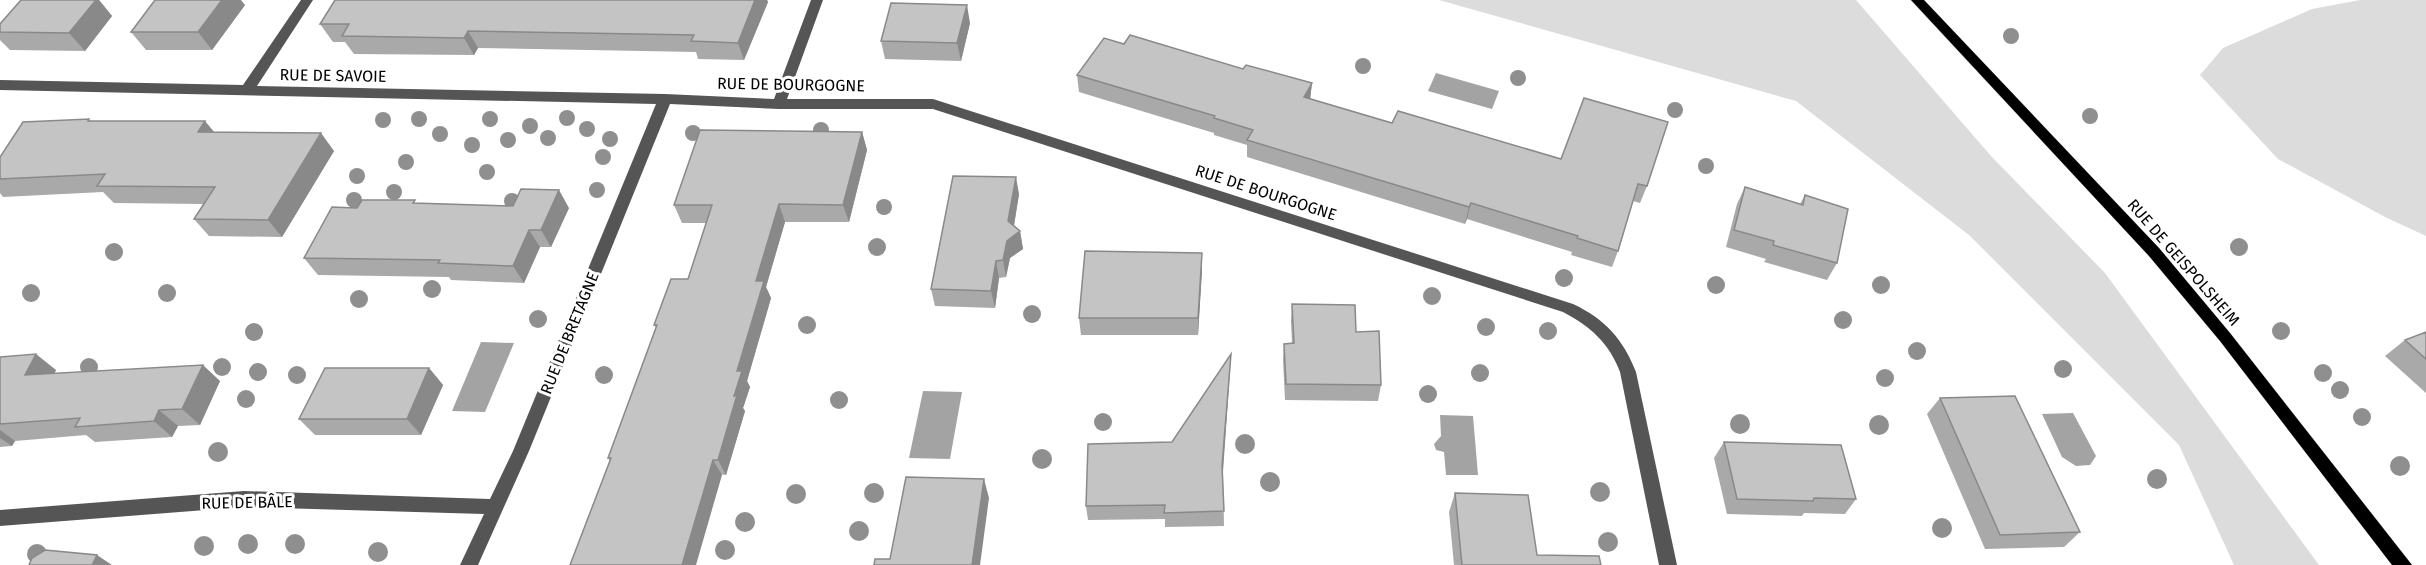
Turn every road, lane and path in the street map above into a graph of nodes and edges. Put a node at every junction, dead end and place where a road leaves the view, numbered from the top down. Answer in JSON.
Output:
{"nodes":[{"id":1,"x":307,"y":0,"type":"edge"},
{"id":2,"x":817,"y":0,"type":"edge"},
{"id":3,"x":1917,"y":0,"type":"edge"},
{"id":4,"x":0,"y":86,"type":"edge"},
{"id":5,"x":247,"y":90,"type":"junction"},
{"id":6,"x":665,"y":99,"type":"junction"},
{"id":7,"x":779,"y":104,"type":"junction"},
{"id":8,"x":494,"y":507,"type":"junction"},
{"id":9,"x":0,"y":518,"type":"edge"},
{"id":10,"x":469,"y":565,"type":"edge"},
{"id":11,"x":1668,"y":565,"type":"edge"},
{"id":12,"x":2403,"y":565,"type":"edge"}],
"edges":[{"from":1,"to":5,"type":"street"},
{"from":2,"to":7,"type":"street"},
{"from":3,"to":12,"type":"main road","name":"RUE DE GEISPOLSHEIM"},
{"from":4,"to":5,"type":"street","name":"RUE DE SAVOIE"},
{"from":5,"to":6,"type":"street","name":"RUE DE SAVOIE"},
{"from":6,"to":7,"type":"street","name":"RUE DE BOURGOGNE"},
{"from":6,"to":8,"type":"street","name":"RUE DE BRETAGNE"},
{"from":7,"to":11,"type":"street","name":"RUE DE BOURGOGNE"},
{"from":8,"to":9,"type":"street","name":"RUE DE BÂLE"},
{"from":8,"to":10,"type":"street","name":"RUE DE BRETAGNE"}]}
